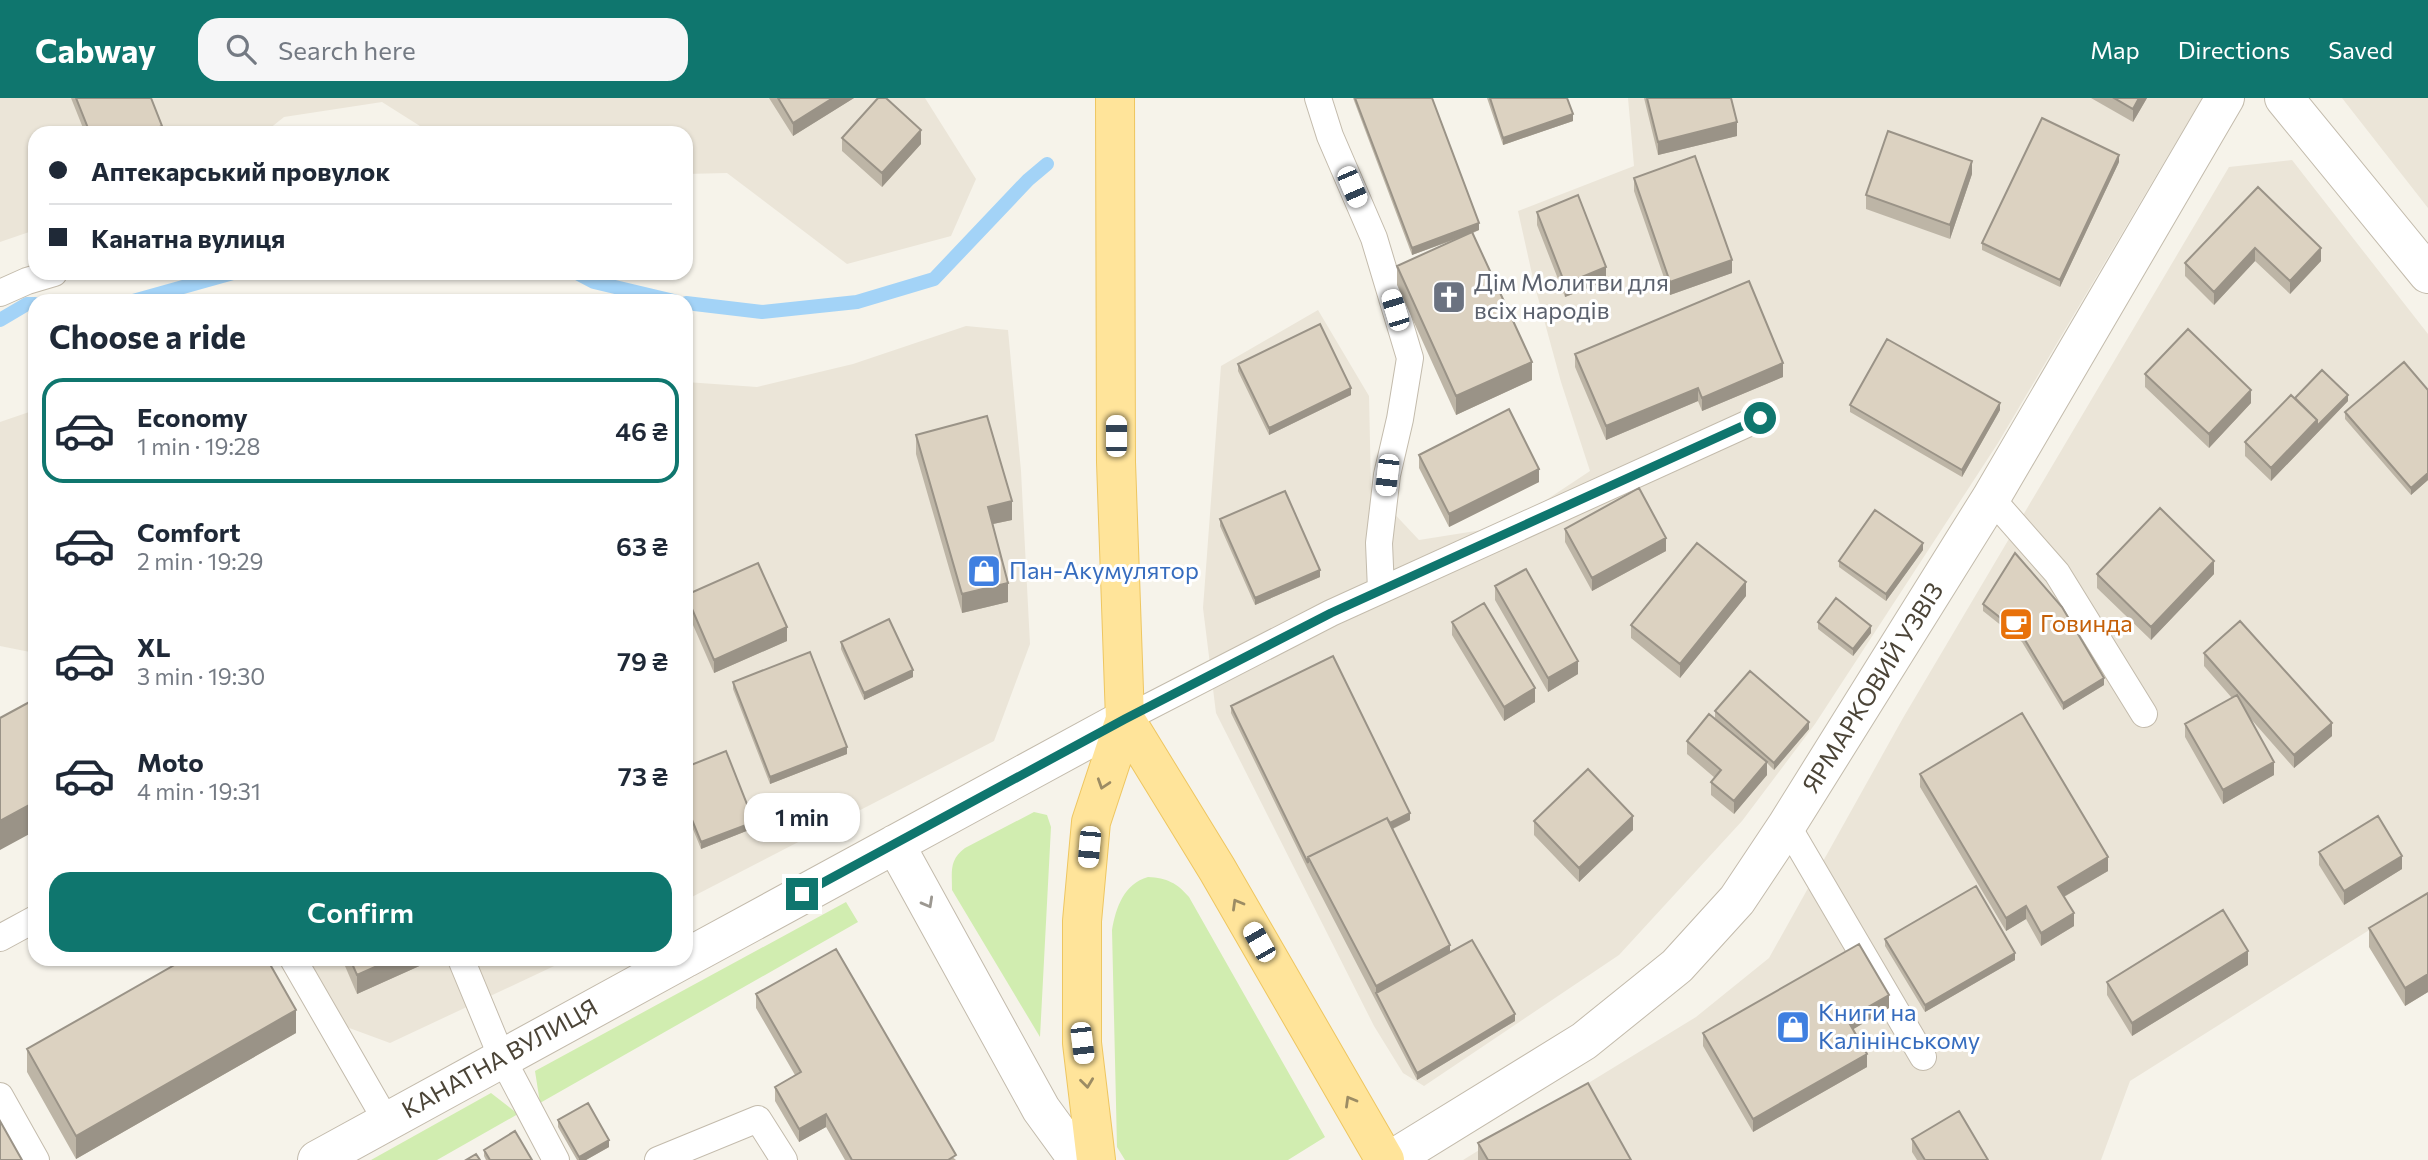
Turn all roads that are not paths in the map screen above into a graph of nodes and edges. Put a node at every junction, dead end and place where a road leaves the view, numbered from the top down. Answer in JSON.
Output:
{"nodes":[{"id":1,"x":1115,"y":98,"type":"edge"},
{"id":2,"x":1318,"y":98,"type":"edge"},
{"id":3,"x":2225,"y":98,"type":"edge"},
{"id":4,"x":2284,"y":98,"type":"edge"},
{"id":5,"x":2428,"y":274,"type":"edge"},
{"id":6,"x":30,"y":280,"type":"edge"},
{"id":7,"x":0,"y":293,"type":"edge"},
{"id":8,"x":1760,"y":418,"type":"dead end"},
{"id":9,"x":1991,"y":498,"type":"junction"},
{"id":10,"x":1381,"y":590,"type":"junction"},
{"id":11,"x":2144,"y":714,"type":"dead end"},
{"id":12,"x":1125,"y":719,"type":"junction"},
{"id":13,"x":1787,"y":825,"type":"junction"},
{"id":14,"x":895,"y":844,"type":"junction"},
{"id":15,"x":28,"y":923,"type":"edge"},
{"id":16,"x":0,"y":937,"type":"edge"},
{"id":17,"x":693,"y":954,"type":"edge"},
{"id":18,"x":297,"y":966,"type":"edge"},
{"id":19,"x":464,"y":966,"type":"edge"},
{"id":20,"x":670,"y":966,"type":"edge"},
{"id":21,"x":1923,"y":1057,"type":"dead end"},
{"id":22,"x":502,"y":1058,"type":"junction"},
{"id":23,"x":0,"y":1096,"type":"edge"},
{"id":24,"x":387,"y":1122,"type":"junction"},
{"id":25,"x":36,"y":1160,"type":"edge"},
{"id":26,"x":317,"y":1160,"type":"edge"},
{"id":27,"x":556,"y":1160,"type":"edge"},
{"id":28,"x":658,"y":1160,"type":"edge"},
{"id":29,"x":784,"y":1160,"type":"edge"},
{"id":30,"x":1078,"y":1160,"type":"edge"},
{"id":31,"x":1096,"y":1160,"type":"edge"},
{"id":32,"x":1385,"y":1160,"type":"edge"},
{"id":33,"x":1391,"y":1160,"type":"edge"}],
"edges":[{"from":1,"to":12,"type":"main road"},
{"from":2,"to":10,"type":"lane"},
{"from":3,"to":9,"type":"street","name":"ЯРМАРКОВИЙ УЗВІЗ"},
{"from":4,"to":5,"type":"street"},
{"from":6,"to":7,"type":"lane"},
{"from":8,"to":10,"type":"lane"},
{"from":9,"to":11,"type":"lane"},
{"from":9,"to":13,"type":"street","name":"ЯРМАРКОВИЙ УЗВІЗ"},
{"from":10,"to":12,"type":"lane"},
{"from":12,"to":14,"type":"street","name":"КАНАТНА ВУЛИЦЯ"},
{"from":12,"to":31,"type":"main road","one_way":true},
{"from":32,"to":12,"type":"main road","one_way":true},
{"from":13,"to":21,"type":"lane"},
{"from":13,"to":33,"type":"street","name":"ЯРМАРКОВИЙ УЗВІЗ"},
{"from":14,"to":17,"type":"street","name":"КАНАТНА ВУЛИЦЯ"},
{"from":14,"to":30,"type":"street","one_way":true},
{"from":15,"to":16,"type":"lane"},
{"from":18,"to":24,"type":"lane"},
{"from":19,"to":22,"type":"lane"},
{"from":20,"to":22,"type":"street","name":"КАНАТНА ВУЛИЦЯ"},
{"from":22,"to":24,"type":"street","name":"КАНАТНА ВУЛИЦЯ"},
{"from":22,"to":27,"type":"lane"},
{"from":23,"to":25,"type":"lane"},
{"from":24,"to":26,"type":"street","name":"КАНАТНА ВУЛИЦЯ"},
{"from":28,"to":29,"type":"lane"}]}
